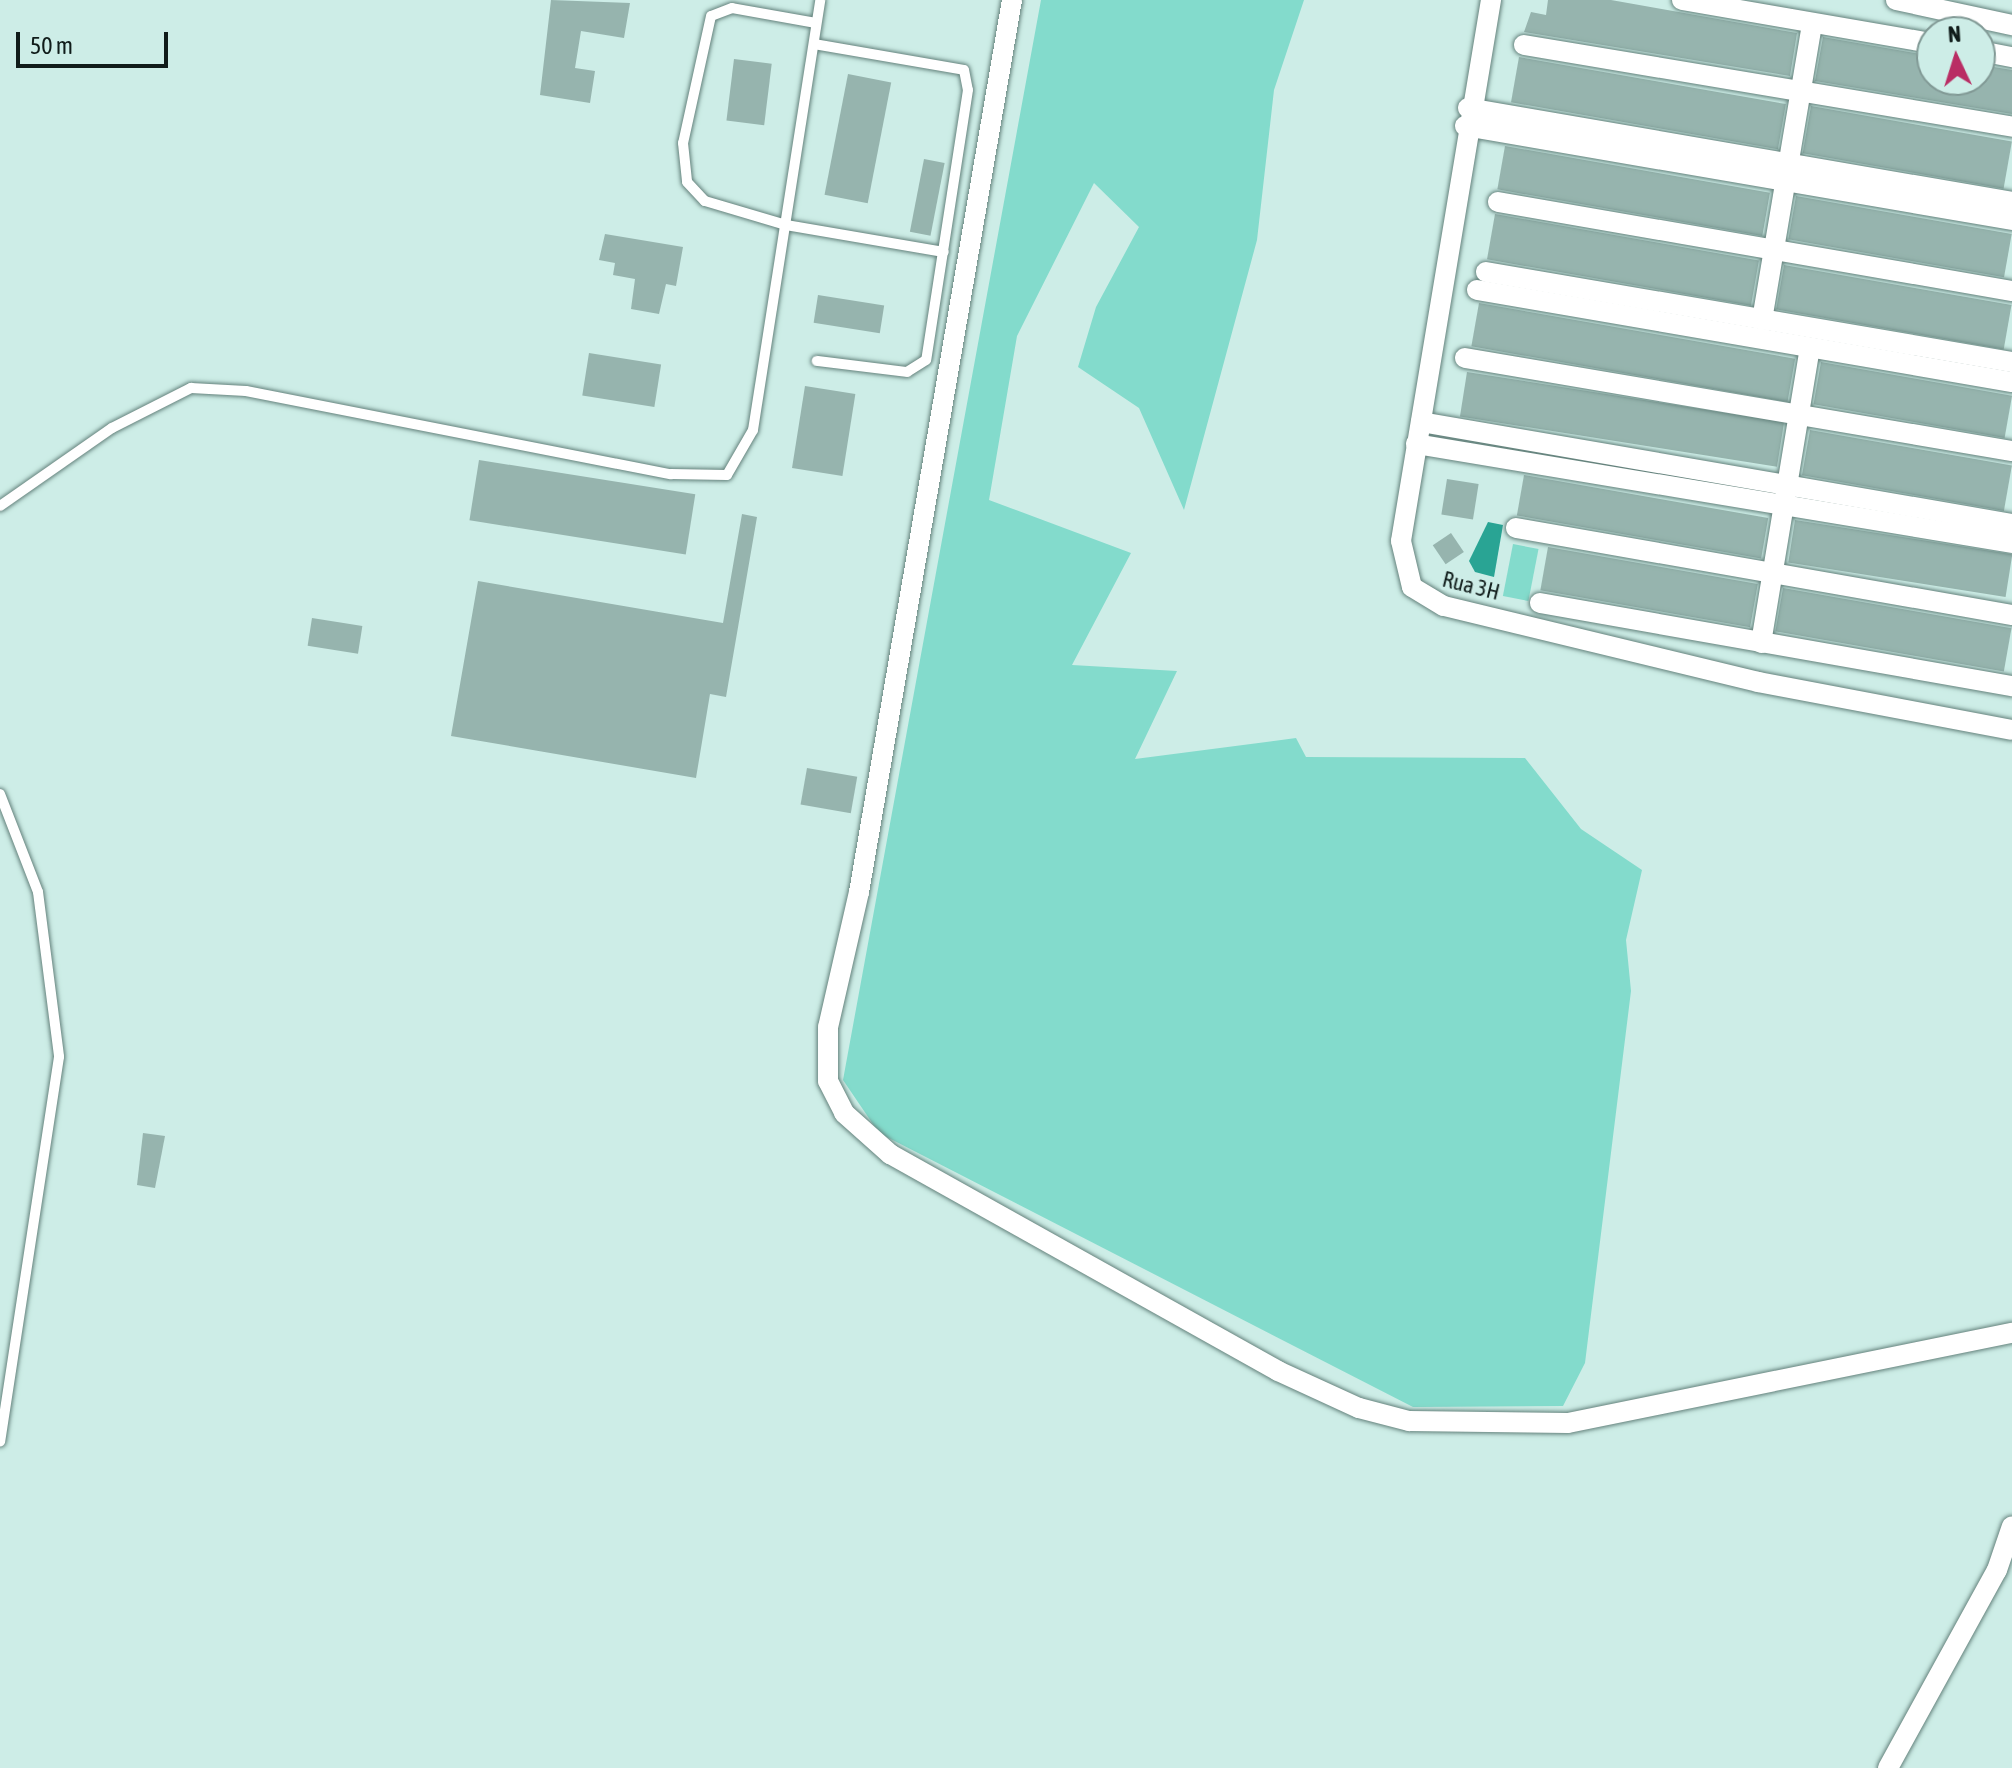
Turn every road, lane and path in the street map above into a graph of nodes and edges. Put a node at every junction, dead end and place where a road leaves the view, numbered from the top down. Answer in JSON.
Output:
{"nodes":[{"id":1,"x":820,"y":0,"type":"edge"},
{"id":2,"x":1012,"y":0,"type":"edge"},
{"id":3,"x":1491,"y":0,"type":"edge"},
{"id":4,"x":1682,"y":0,"type":"edge"},
{"id":5,"x":1896,"y":0,"type":"edge"},
{"id":6,"x":816,"y":23,"type":"junction"},
{"id":7,"x":1812,"y":23,"type":"junction"},
{"id":8,"x":2012,"y":25,"type":"edge"},
{"id":9,"x":1916,"y":40,"type":"edge"},
{"id":10,"x":814,"y":44,"type":"junction"},
{"id":11,"x":1524,"y":45,"type":"dead end"},
{"id":12,"x":1801,"y":93,"type":"junction"},
{"id":13,"x":1466,"y":117,"type":"junction"},
{"id":14,"x":2012,"y":127,"type":"edge"},
{"id":15,"x":1789,"y":172,"type":"junction"},
{"id":16,"x":1498,"y":202,"type":"dead end"},
{"id":17,"x":2012,"y":202,"type":"edge"},
{"id":18,"x":2012,"y":220,"type":"edge"},
{"id":19,"x":786,"y":225,"type":"junction"},
{"id":20,"x":1775,"y":250,"type":"junction"},
{"id":21,"x":944,"y":252,"type":"junction"},
{"id":22,"x":2012,"y":291,"type":"edge"},
{"id":23,"x":1762,"y":320,"type":"junction"},
{"id":24,"x":1810,"y":348,"type":"junction"},
{"id":25,"x":1465,"y":358,"type":"dead end"},
{"id":26,"x":817,"y":361,"type":"dead end"},
{"id":27,"x":2012,"y":362,"type":"edge"},
{"id":28,"x":2012,"y":382,"type":"edge"},
{"id":29,"x":1799,"y":416,"type":"junction"},
{"id":30,"x":1421,"y":422,"type":"junction"},
{"id":31,"x":1416,"y":444,"type":"junction"},
{"id":32,"x":2012,"y":451,"type":"edge"},
{"id":33,"x":1786,"y":494,"type":"junction"},
{"id":34,"x":0,"y":506,"type":"edge"},
{"id":35,"x":2012,"y":524,"type":"edge"},
{"id":36,"x":1516,"y":528,"type":"dead end"},
{"id":37,"x":2012,"y":543,"type":"edge"},
{"id":38,"x":1773,"y":575,"type":"junction"},
{"id":39,"x":1540,"y":603,"type":"dead end"},
{"id":40,"x":2012,"y":615,"type":"edge"},
{"id":41,"x":1761,"y":643,"type":"junction"},
{"id":42,"x":2012,"y":686,"type":"edge"},
{"id":43,"x":2012,"y":730,"type":"edge"},
{"id":44,"x":0,"y":794,"type":"edge"},
{"id":45,"x":2012,"y":1333,"type":"edge"},
{"id":46,"x":4,"y":1372,"type":"edge"},
{"id":47,"x":0,"y":1442,"type":"edge"},
{"id":48,"x":2012,"y":1526,"type":"edge"},
{"id":49,"x":1888,"y":1768,"type":"edge"}],
"edges":[{"from":1,"to":6,"type":"lane"},
{"from":2,"to":45,"type":"street"},
{"from":3,"to":13,"type":"street","name":"Rua 3H"},
{"from":4,"to":7,"type":"street"},
{"from":5,"to":8,"type":"street"},
{"from":6,"to":10,"type":"lane"},
{"from":6,"to":19,"type":"lane"},
{"from":7,"to":9,"type":"street"},
{"from":7,"to":12,"type":"street"},
{"from":10,"to":19,"type":"lane"},
{"from":10,"to":21,"type":"lane"},
{"from":11,"to":12,"type":"street"},
{"from":12,"to":14,"type":"street"},
{"from":12,"to":15,"type":"street"},
{"from":13,"to":15,"type":"street"},
{"from":13,"to":30,"type":"street","name":"Rua 3H"},
{"from":15,"to":17,"type":"street"},
{"from":15,"to":18,"type":"street"},
{"from":15,"to":20,"type":"street"},
{"from":16,"to":20,"type":"street"},
{"from":19,"to":21,"type":"lane"},
{"from":19,"to":34,"type":"lane"},
{"from":20,"to":22,"type":"street"},
{"from":20,"to":23,"type":"street"},
{"from":21,"to":26,"type":"lane"},
{"from":23,"to":24,"type":"street"},
{"from":23,"to":27,"type":"street"},
{"from":24,"to":28,"type":"street"},
{"from":24,"to":29,"type":"street"},
{"from":25,"to":29,"type":"street"},
{"from":29,"to":32,"type":"street"},
{"from":29,"to":33,"type":"street"},
{"from":30,"to":31,"type":"street","name":"Rua 3H"},
{"from":30,"to":33,"type":"street"},
{"from":31,"to":33,"type":"street"},
{"from":31,"to":43,"type":"street","name":"Rua 3H"},
{"from":33,"to":35,"type":"street"},
{"from":33,"to":37,"type":"street"},
{"from":33,"to":38,"type":"street"},
{"from":36,"to":38,"type":"street"},
{"from":38,"to":40,"type":"street"},
{"from":38,"to":41,"type":"street"},
{"from":39,"to":41,"type":"street"},
{"from":41,"to":42,"type":"street"},
{"from":44,"to":46,"type":"lane"},
{"from":46,"to":47,"type":"lane"},
{"from":48,"to":49,"type":"street"}]}
